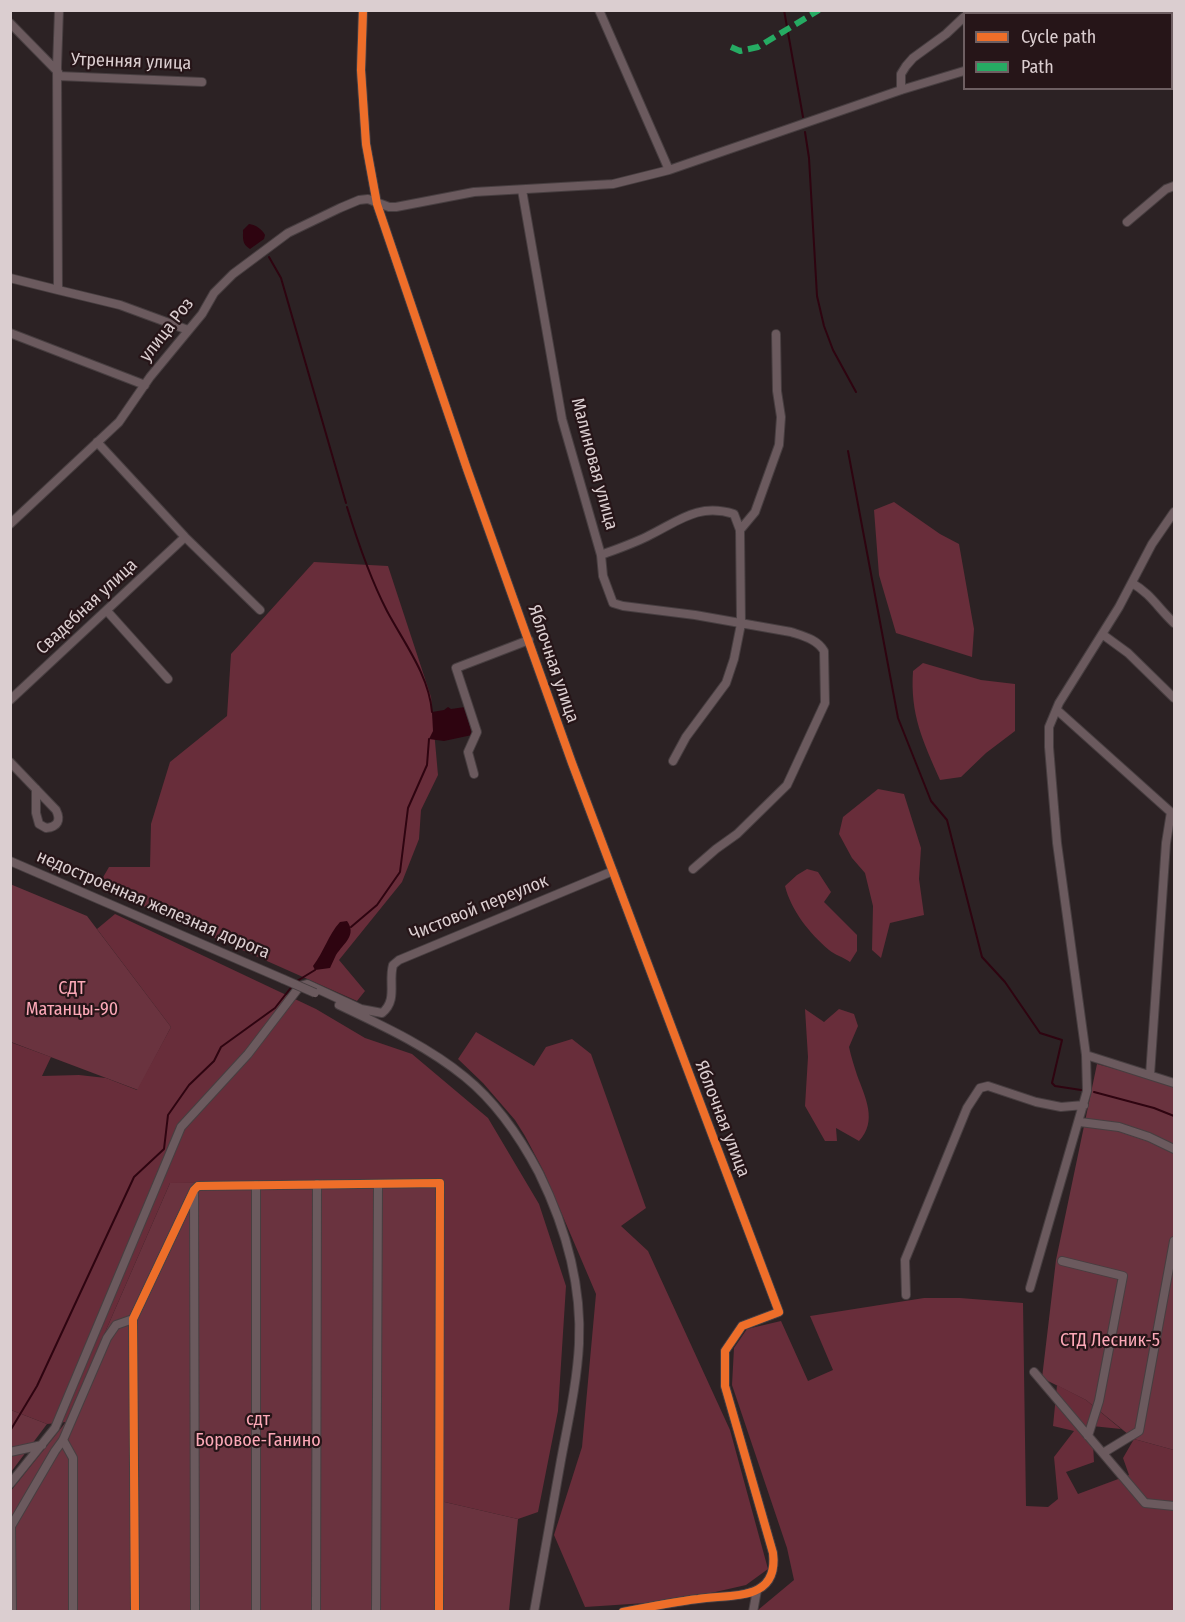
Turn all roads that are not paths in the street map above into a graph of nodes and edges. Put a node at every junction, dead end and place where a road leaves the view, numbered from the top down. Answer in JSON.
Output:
{"nodes":[{"id":1,"x":59,"y":10,"type":"edge"},
{"id":2,"x":363,"y":10,"type":"edge"},
{"id":3,"x":598,"y":10,"type":"edge"},
{"id":4,"x":963,"y":18,"type":"edge"},
{"id":5,"x":10,"y":23,"type":"edge"},
{"id":6,"x":963,"y":71,"type":"edge"},
{"id":7,"x":58,"y":74,"type":"junction"},
{"id":8,"x":202,"y":82,"type":"dead end"},
{"id":9,"x":901,"y":90,"type":"junction"},
{"id":10,"x":669,"y":170,"type":"junction"},
{"id":11,"x":1174,"y":186,"type":"edge"},
{"id":12,"x":522,"y":190,"type":"junction"},
{"id":13,"x":377,"y":204,"type":"junction"},
{"id":14,"x":1127,"y":222,"type":"dead end"},
{"id":15,"x":10,"y":278,"type":"edge"},
{"id":16,"x":58,"y":290,"type":"junction"},
{"id":17,"x":188,"y":330,"type":"junction"},
{"id":18,"x":10,"y":333,"type":"edge"},
{"id":19,"x":776,"y":334,"type":"dead end"},
{"id":20,"x":145,"y":385,"type":"junction"},
{"id":21,"x":96,"y":442,"type":"junction"},
{"id":22,"x":1174,"y":512,"type":"edge"},
{"id":23,"x":10,"y":524,"type":"edge"},
{"id":24,"x":740,"y":531,"type":"junction"},
{"id":25,"x":184,"y":537,"type":"junction"},
{"id":26,"x":601,"y":555,"type":"junction"},
{"id":27,"x":1132,"y":583,"type":"junction"},
{"id":28,"x":260,"y":610,"type":"dead end"},
{"id":29,"x":107,"y":611,"type":"junction"},
{"id":30,"x":1174,"y":623,"type":"edge"},
{"id":31,"x":741,"y":624,"type":"junction"},
{"id":32,"x":1102,"y":634,"type":"junction"},
{"id":33,"x":529,"y":640,"type":"junction"},
{"id":34,"x":168,"y":679,"type":"dead end"},
{"id":35,"x":1174,"y":698,"type":"edge"},
{"id":36,"x":10,"y":700,"type":"edge"},
{"id":37,"x":1057,"y":710,"type":"junction"},
{"id":38,"x":673,"y":761,"type":"dead end"},
{"id":39,"x":10,"y":762,"type":"edge"},
{"id":40,"x":474,"y":774,"type":"dead end"},
{"id":41,"x":36,"y":789,"type":"dead end"},
{"id":42,"x":1173,"y":814,"type":"edge"},
{"id":43,"x":10,"y":861,"type":"edge"},
{"id":44,"x":693,"y":869,"type":"dead end"},
{"id":45,"x":613,"y":871,"type":"junction"},
{"id":46,"x":1086,"y":1055,"type":"junction"},
{"id":47,"x":1150,"y":1075,"type":"junction"},
{"id":48,"x":1174,"y":1083,"type":"edge"},
{"id":49,"x":1084,"y":1105,"type":"junction"},
{"id":50,"x":1080,"y":1122,"type":"junction"},
{"id":51,"x":1174,"y":1149,"type":"edge"},
{"id":52,"x":317,"y":1184,"type":"junction"},
{"id":53,"x":256,"y":1185,"type":"junction"},
{"id":54,"x":378,"y":1185,"type":"junction"},
{"id":55,"x":194,"y":1190,"type":"junction"},
{"id":56,"x":1174,"y":1241,"type":"edge"},
{"id":57,"x":1062,"y":1261,"type":"dead end"},
{"id":58,"x":1030,"y":1288,"type":"dead end"},
{"id":59,"x":906,"y":1295,"type":"dead end"},
{"id":60,"x":133,"y":1319,"type":"junction"},
{"id":61,"x":1034,"y":1372,"type":"dead end"},
{"id":62,"x":1088,"y":1436,"type":"junction"},
{"id":63,"x":63,"y":1440,"type":"junction"},
{"id":64,"x":42,"y":1445,"type":"junction"},
{"id":65,"x":10,"y":1452,"type":"edge"},
{"id":66,"x":1103,"y":1453,"type":"junction"},
{"id":67,"x":10,"y":1484,"type":"edge"},
{"id":68,"x":1174,"y":1506,"type":"edge"},
{"id":69,"x":11,"y":1528,"type":"edge"},
{"id":70,"x":758,"y":1590,"type":"junction"},
{"id":71,"x":12,"y":1611,"type":"edge"},
{"id":72,"x":73,"y":1611,"type":"edge"},
{"id":73,"x":135,"y":1611,"type":"edge"},
{"id":74,"x":195,"y":1611,"type":"edge"},
{"id":75,"x":256,"y":1611,"type":"edge"},
{"id":76,"x":316,"y":1611,"type":"edge"},
{"id":77,"x":376,"y":1611,"type":"edge"},
{"id":78,"x":439,"y":1611,"type":"edge"},
{"id":79,"x":534,"y":1611,"type":"edge"},
{"id":80,"x":623,"y":1611,"type":"edge"},
{"id":81,"x":753,"y":1611,"type":"edge"}],
"edges":[{"from":1,"to":7,"type":"street"},
{"from":2,"to":13,"type":"street","name":"Яблочная улица"},
{"from":3,"to":10,"type":"street"},
{"from":4,"to":9,"type":"street"},
{"from":5,"to":7,"type":"street"},
{"from":6,"to":9,"type":"street","name":"улица Роз"},
{"from":7,"to":8,"type":"street","name":"Утренняя улица"},
{"from":7,"to":16,"type":"street"},
{"from":9,"to":10,"type":"street","name":"улица Роз"},
{"from":10,"to":12,"type":"street","name":"улица Роз"},
{"from":11,"to":14,"type":"street"},
{"from":12,"to":13,"type":"street","name":"улица Роз"},
{"from":12,"to":26,"type":"street","name":"Малиновая улица"},
{"from":13,"to":17,"type":"street","name":"улица Роз"},
{"from":13,"to":33,"type":"street","name":"Яблочная улица"},
{"from":15,"to":16,"type":"street"},
{"from":16,"to":17,"type":"street"},
{"from":17,"to":20,"type":"street","name":"улица Роз"},
{"from":18,"to":20,"type":"street"},
{"from":19,"to":24,"type":"street"},
{"from":20,"to":21,"type":"street","name":"улица Роз"},
{"from":21,"to":23,"type":"street","name":"улица Роз"},
{"from":21,"to":25,"type":"street"},
{"from":22,"to":27,"type":"street"},
{"from":24,"to":26,"type":"street"},
{"from":24,"to":31,"type":"street"},
{"from":25,"to":28,"type":"street"},
{"from":25,"to":29,"type":"street","name":"Свадебная улица"},
{"from":26,"to":31,"type":"street","name":"Малиновая улица"},
{"from":27,"to":30,"type":"street"},
{"from":27,"to":32,"type":"street"},
{"from":29,"to":34,"type":"street"},
{"from":29,"to":36,"type":"street","name":"Свадебная улица"},
{"from":31,"to":38,"type":"street"},
{"from":31,"to":44,"type":"street"},
{"from":32,"to":35,"type":"street"},
{"from":32,"to":37,"type":"street"},
{"from":33,"to":40,"type":"street"},
{"from":33,"to":45,"type":"street","name":"Яблочная улица"},
{"from":37,"to":42,"type":"street"},
{"from":37,"to":46,"type":"street"},
{"from":39,"to":41,"type":"street"},
{"from":42,"to":47,"type":"street"},
{"from":43,"to":79,"type":"street","name":"недостроенная железная дорога","bridge":true},
{"from":45,"to":64,"type":"street","name":"Чистовой переулок"},
{"from":45,"to":70,"type":"street","name":"Яблочная улица"},
{"from":46,"to":47,"type":"street"},
{"from":46,"to":49,"type":"street"},
{"from":47,"to":48,"type":"street"},
{"from":49,"to":50,"type":"street"},
{"from":49,"to":59,"type":"street"},
{"from":50,"to":51,"type":"street"},
{"from":50,"to":58,"type":"street"},
{"from":52,"to":53,"type":"street"},
{"from":52,"to":54,"type":"street"},
{"from":52,"to":76,"type":"street"},
{"from":53,"to":55,"type":"street"},
{"from":53,"to":75,"type":"street"},
{"from":54,"to":77,"type":"street"},
{"from":54,"to":78,"type":"street"},
{"from":55,"to":60,"type":"street"},
{"from":55,"to":74,"type":"street"},
{"from":56,"to":66,"type":"street"},
{"from":57,"to":62,"type":"street"},
{"from":60,"to":63,"type":"street"},
{"from":60,"to":73,"type":"street"},
{"from":61,"to":62,"type":"street"},
{"from":62,"to":66,"type":"street"},
{"from":63,"to":69,"type":"street"},
{"from":63,"to":72,"type":"street"},
{"from":64,"to":65,"type":"street"},
{"from":64,"to":67,"type":"street"},
{"from":66,"to":68,"type":"street"},
{"from":69,"to":71,"type":"street"},
{"from":70,"to":80,"type":"street"},
{"from":70,"to":81,"type":"street"}]}
